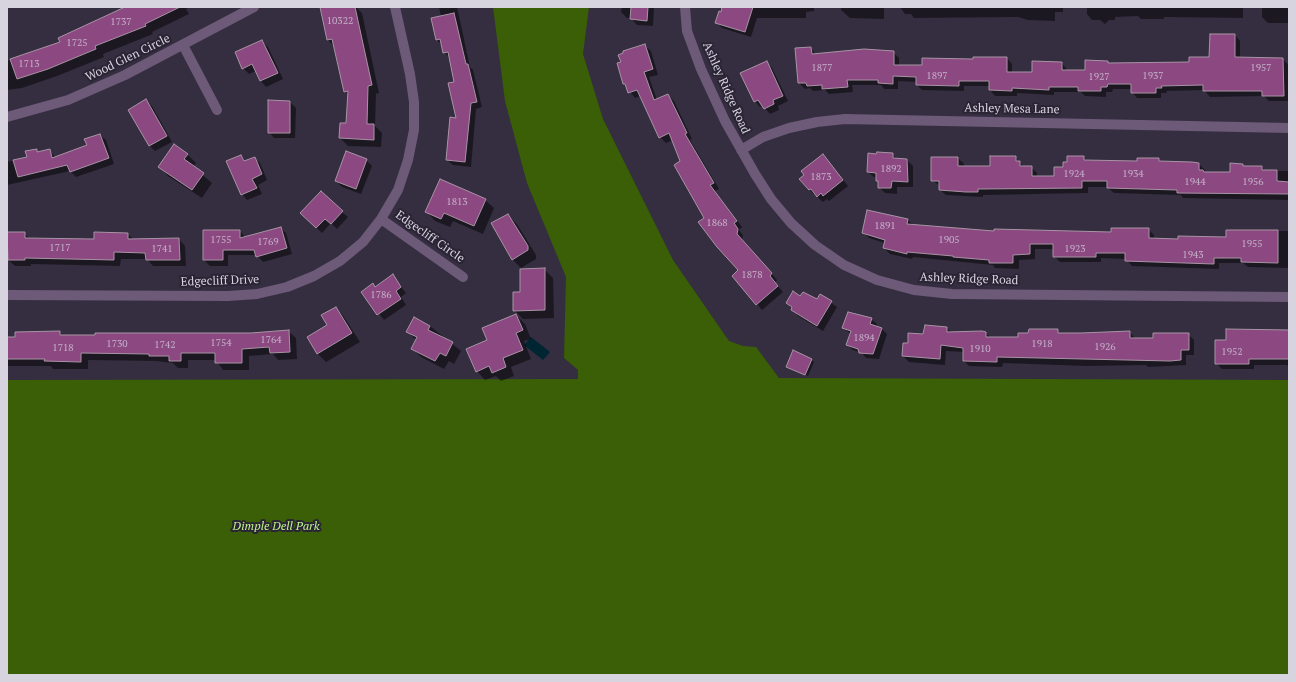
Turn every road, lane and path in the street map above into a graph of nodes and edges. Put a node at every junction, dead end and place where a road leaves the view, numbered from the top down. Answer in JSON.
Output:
{"nodes":[{"id":1,"x":254,"y":7,"type":"edge"},
{"id":2,"x":394,"y":7,"type":"edge"},
{"id":3,"x":685,"y":7,"type":"edge"},
{"id":4,"x":183,"y":45,"type":"junction"},
{"id":5,"x":217,"y":110,"type":"dead end"},
{"id":6,"x":7,"y":117,"type":"edge"},
{"id":7,"x":1289,"y":128,"type":"edge"},
{"id":8,"x":741,"y":150,"type":"junction"},
{"id":9,"x":381,"y":219,"type":"junction"},
{"id":10,"x":463,"y":277,"type":"dead end"},
{"id":11,"x":7,"y":295,"type":"edge"},
{"id":12,"x":1289,"y":297,"type":"edge"}],
"edges":[{"from":1,"to":4,"type":"street","name":"Wood Glen Circle"},
{"from":2,"to":9,"type":"street","name":"Edgecliff Drive"},
{"from":3,"to":8,"type":"street","name":"Ashley Ridge Road"},
{"from":4,"to":5,"type":"street"},
{"from":4,"to":6,"type":"street","name":"Wood Glen Circle"},
{"from":7,"to":8,"type":"street","name":"Ashley Mesa Lane"},
{"from":8,"to":12,"type":"street","name":"Ashley Ridge Road"},
{"from":9,"to":10,"type":"street","name":"Edgecliff Circle"},
{"from":9,"to":11,"type":"street","name":"Edgecliff Drive"}]}
